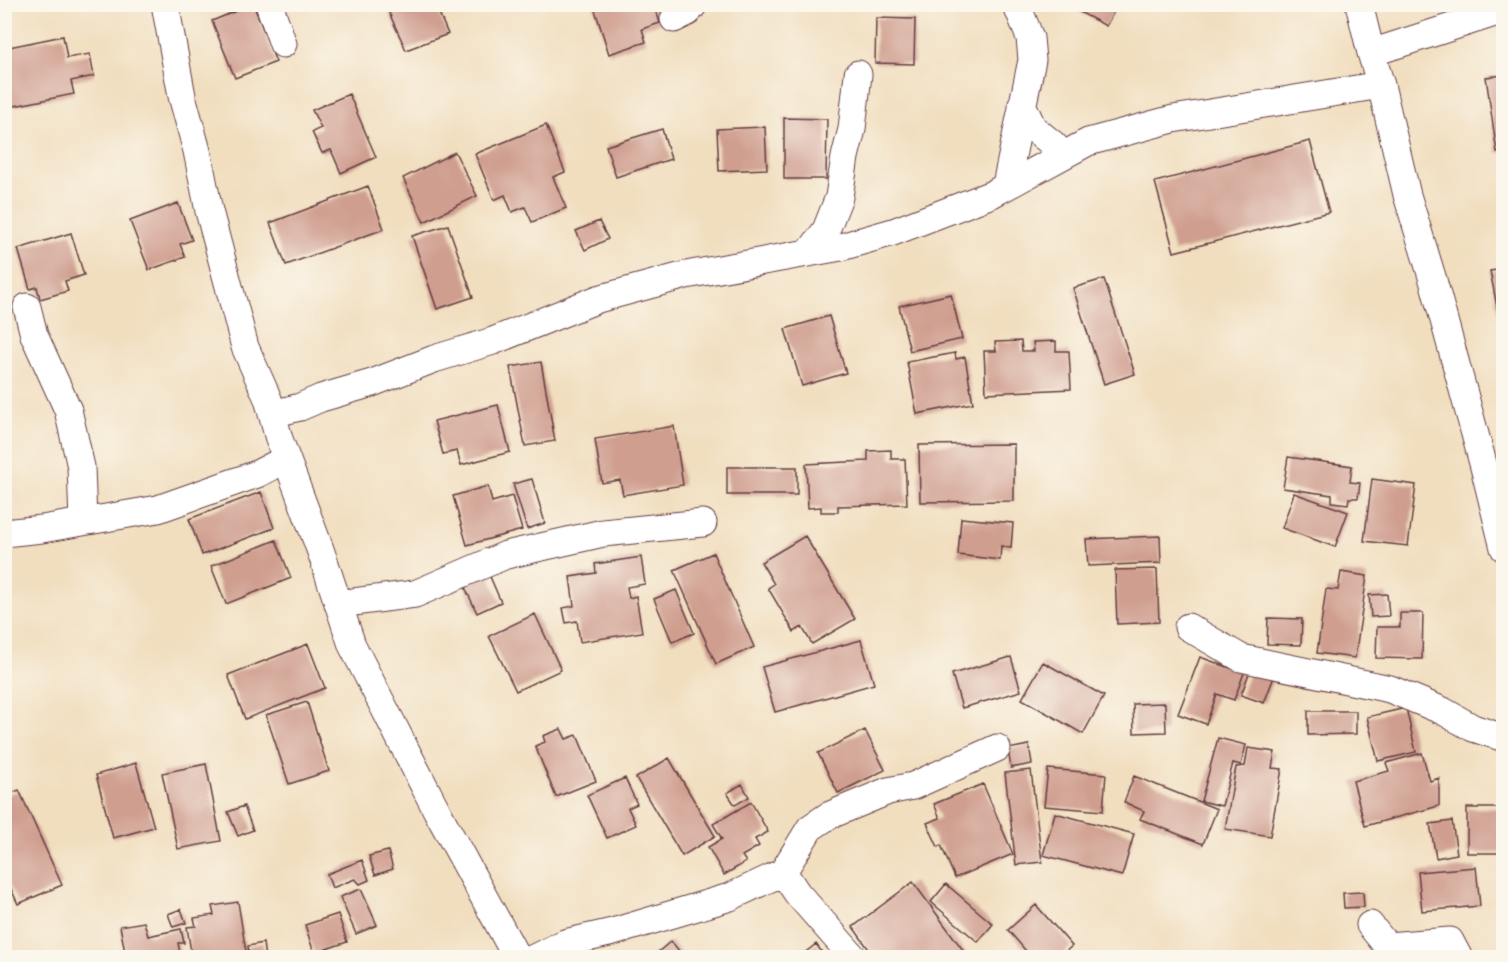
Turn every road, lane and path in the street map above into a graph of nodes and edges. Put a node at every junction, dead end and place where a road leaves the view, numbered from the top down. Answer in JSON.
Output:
{"nodes":[{"id":1,"x":165,"y":4,"type":"edge"},
{"id":2,"x":269,"y":4,"type":"edge"},
{"id":3,"x":1015,"y":4,"type":"edge"},
{"id":4,"x":1359,"y":4,"type":"edge"},
{"id":5,"x":1503,"y":10,"type":"edge"},
{"id":6,"x":284,"y":44,"type":"dead end"},
{"id":7,"x":1371,"y":53,"type":"junction"},
{"id":8,"x":858,"y":74,"type":"dead end"},
{"id":9,"x":1381,"y":85,"type":"junction"},
{"id":10,"x":1022,"y":104,"type":"junction"},
{"id":11,"x":1061,"y":155,"type":"junction"},
{"id":12,"x":1006,"y":185,"type":"junction"},
{"id":13,"x":809,"y":253,"type":"junction"},
{"id":14,"x":27,"y":307,"type":"dead end"},
{"id":15,"x":272,"y":414,"type":"junction"},
{"id":16,"x":286,"y":459,"type":"junction"},
{"id":17,"x":83,"y":521,"type":"junction"},
{"id":18,"x":703,"y":524,"type":"dead end"},
{"id":19,"x":5,"y":530,"type":"edge"},
{"id":20,"x":1503,"y":548,"type":"edge"},
{"id":21,"x":338,"y":604,"type":"junction"},
{"id":22,"x":1188,"y":627,"type":"dead end"},
{"id":23,"x":1503,"y":738,"type":"edge"},
{"id":24,"x":997,"y":748,"type":"dead end"},
{"id":25,"x":783,"y":872,"type":"junction"},
{"id":26,"x":1370,"y":925,"type":"dead end"},
{"id":27,"x":518,"y":957,"type":"edge"},
{"id":28,"x":534,"y":957,"type":"edge"},
{"id":29,"x":854,"y":957,"type":"edge"},
{"id":30,"x":1459,"y":957,"type":"edge"}],
"edges":[{"from":1,"to":15,"type":"street"},
{"from":2,"to":6,"type":"street"},
{"from":3,"to":10,"type":"street"},
{"from":4,"to":7,"type":"street"},
{"from":5,"to":7,"type":"street"},
{"from":7,"to":9,"type":"street"},
{"from":8,"to":13,"type":"street"},
{"from":9,"to":11,"type":"street"},
{"from":9,"to":20,"type":"street"},
{"from":10,"to":11,"type":"street"},
{"from":10,"to":12,"type":"street"},
{"from":11,"to":12,"type":"street"},
{"from":12,"to":13,"type":"street"},
{"from":13,"to":15,"type":"street"},
{"from":14,"to":17,"type":"street"},
{"from":15,"to":16,"type":"street"},
{"from":16,"to":17,"type":"street"},
{"from":16,"to":21,"type":"street"},
{"from":17,"to":19,"type":"street"},
{"from":18,"to":21,"type":"street"},
{"from":21,"to":27,"type":"street"},
{"from":22,"to":23,"type":"street"},
{"from":24,"to":25,"type":"street"},
{"from":25,"to":28,"type":"street"},
{"from":25,"to":29,"type":"street"},
{"from":26,"to":30,"type":"street"}]}
